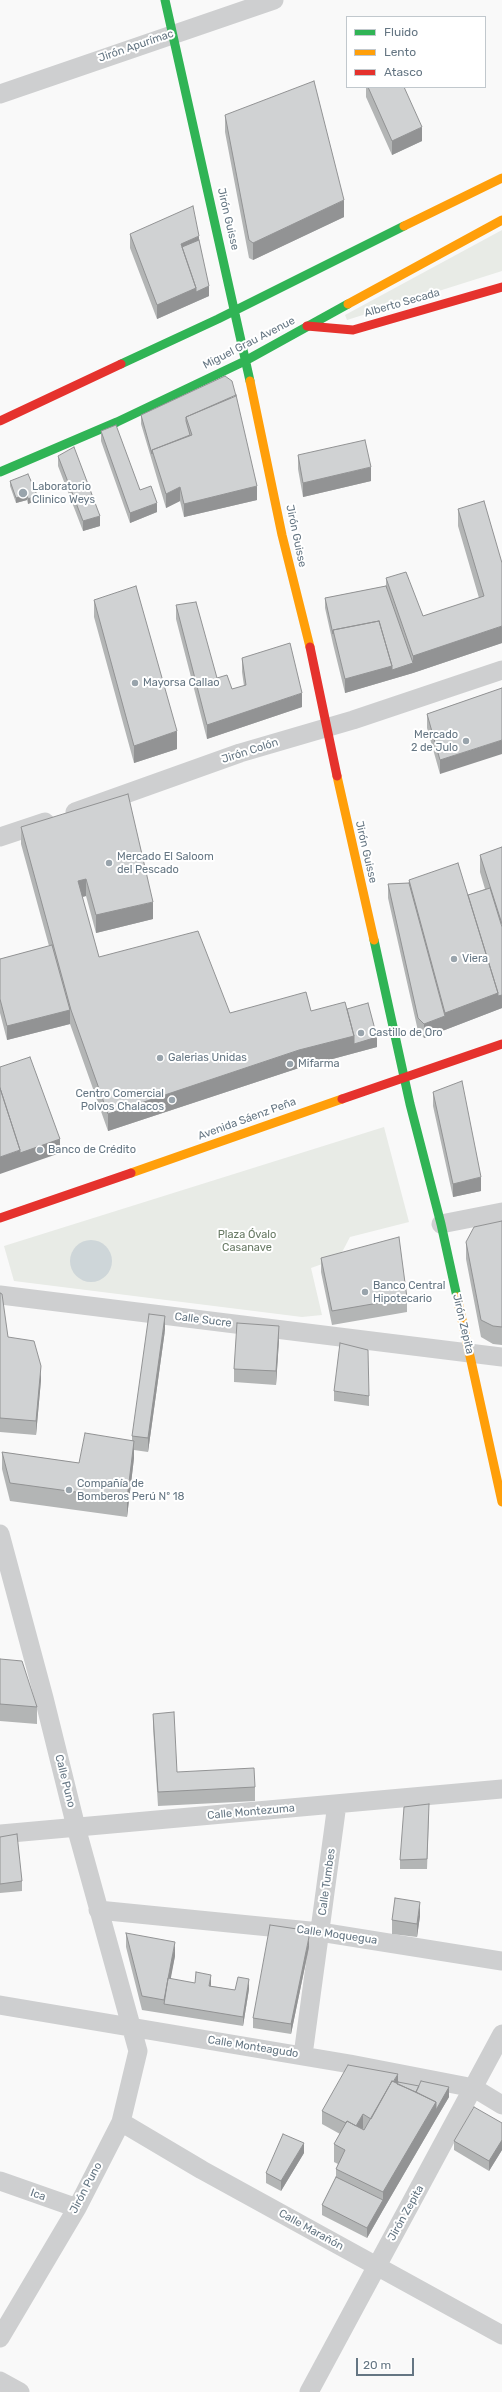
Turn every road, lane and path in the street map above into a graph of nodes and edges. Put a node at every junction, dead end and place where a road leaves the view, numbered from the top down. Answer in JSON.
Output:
{"nodes":[{"id":1,"x":165,"y":0,"type":"edge"},
{"id":2,"x":274,"y":0,"type":"edge"},
{"id":3,"x":172,"y":33,"type":"junction"},
{"id":4,"x":0,"y":94,"type":"edge"},
{"id":5,"x":502,"y":178,"type":"edge"},
{"id":6,"x":502,"y":220,"type":"edge"},
{"id":7,"x":502,"y":287,"type":"edge"},
{"id":8,"x":235,"y":309,"type":"junction"},
{"id":9,"x":307,"y":326,"type":"junction"},
{"id":10,"x":246,"y":361,"type":"junction"},
{"id":11,"x":0,"y":421,"type":"edge"},
{"id":12,"x":0,"y":472,"type":"edge"},
{"id":13,"x":502,"y":670,"type":"edge"},
{"id":14,"x":328,"y":727,"type":"junction"},
{"id":15,"x":0,"y":836,"type":"edge"},
{"id":16,"x":502,"y":1044,"type":"edge"},
{"id":17,"x":404,"y":1077,"type":"junction"},
{"id":18,"x":502,"y":1212,"type":"edge"},
{"id":19,"x":0,"y":1218,"type":"edge"},
{"id":20,"x":441,"y":1224,"type":"junction"},
{"id":21,"x":0,"y":1295,"type":"edge"},
{"id":22,"x":470,"y":1353,"type":"junction"},
{"id":23,"x":502,"y":1357,"type":"edge"},
{"id":24,"x":502,"y":1502,"type":"edge"},
{"id":25,"x":0,"y":1534,"type":"edge"},
{"id":26,"x":502,"y":1789,"type":"edge"},
{"id":27,"x":337,"y":1804,"type":"junction"},
{"id":28,"x":76,"y":1827,"type":"junction"},
{"id":29,"x":0,"y":1834,"type":"edge"},
{"id":30,"x":98,"y":1910,"type":"junction"},
{"id":31,"x":320,"y":1932,"type":"junction"},
{"id":32,"x":502,"y":1961,"type":"edge"},
{"id":33,"x":0,"y":2005,"type":"edge"},
{"id":34,"x":131,"y":2026,"type":"junction"},
{"id":35,"x":502,"y":2034,"type":"edge"},
{"id":36,"x":303,"y":2055,"type":"junction"},
{"id":37,"x":474,"y":2088,"type":"junction"},
{"id":38,"x":502,"y":2105,"type":"edge"},
{"id":39,"x":121,"y":2122,"type":"junction"},
{"id":40,"x":0,"y":2181,"type":"edge"},
{"id":41,"x":77,"y":2208,"type":"junction"},
{"id":42,"x":376,"y":2267,"type":"junction"},
{"id":43,"x":502,"y":2336,"type":"edge"},
{"id":44,"x":0,"y":2338,"type":"edge"},
{"id":45,"x":0,"y":2381,"type":"edge"},
{"id":46,"x":20,"y":2392,"type":"edge"},
{"id":47,"x":309,"y":2392,"type":"edge"}],
"edges":[{"from":1,"to":3,"type":"street","name":"Jirón Guisse"},
{"from":2,"to":3,"type":"street","name":"Jirón Apurímac"},
{"from":3,"to":4,"type":"street","name":"Jirón Apurímac"},
{"from":3,"to":8,"type":"street","name":"Jirón Guisse"},
{"from":5,"to":8,"type":"street"},
{"from":6,"to":9,"type":"street","name":"Miguel Grau Avenue"},
{"from":7,"to":9,"type":"street","name":"Alberto Secada"},
{"from":8,"to":10,"type":"street","name":"Jirón Guisse"},
{"from":8,"to":11,"type":"street"},
{"from":9,"to":10,"type":"street","name":"Miguel Grau Avenue"},
{"from":10,"to":12,"type":"street","name":"Miguel Grau Avenue"},
{"from":10,"to":14,"type":"street","name":"Jirón Guisse"},
{"from":13,"to":14,"type":"street","name":"Jirón Colón"},
{"from":14,"to":15,"type":"street","name":"Jirón Colón"},
{"from":14,"to":17,"type":"street","name":"Jirón Guisse"},
{"from":16,"to":17,"type":"street","name":"Avenida Sáenz Peña"},
{"from":17,"to":19,"type":"street","name":"Avenida Sáenz Peña"},
{"from":17,"to":20,"type":"street","name":"Jirón Zepita"},
{"from":18,"to":20,"type":"street"},
{"from":20,"to":22,"type":"street","name":"Jirón Zepita"},
{"from":21,"to":22,"type":"street","name":"Calle Sucre"},
{"from":22,"to":23,"type":"street","name":"Calle Sucre"},
{"from":22,"to":24,"type":"street","name":"Jirón Zepita"},
{"from":25,"to":28,"type":"street","name":"Calle Puno"},
{"from":26,"to":27,"type":"street","name":"Calle Montezuma"},
{"from":27,"to":28,"type":"street","name":"Calle Montezuma"},
{"from":27,"to":31,"type":"street","name":"Calle Tumbes"},
{"from":28,"to":29,"type":"street","name":"Calle Montezuma"},
{"from":28,"to":30,"type":"street","name":"Calle Puno"},
{"from":30,"to":31,"type":"street","name":"Calle Moquegua"},
{"from":30,"to":34,"type":"street","name":"Calle Puno"},
{"from":31,"to":32,"type":"street","name":"Calle Moquegua"},
{"from":31,"to":36,"type":"street","name":"Calle Tumbes"},
{"from":33,"to":34,"type":"street","name":"Calle Monteagudo"},
{"from":34,"to":36,"type":"street","name":"Calle Monteagudo"},
{"from":34,"to":39,"type":"street","name":"Jirón Puno"},
{"from":35,"to":37,"type":"street","name":"Jirón Zepita"},
{"from":36,"to":37,"type":"street","name":"Calle Monteagudo"},
{"from":37,"to":38,"type":"street","name":"Calle Monteagudo"},
{"from":37,"to":42,"type":"street","name":"Jirón Zepita"},
{"from":39,"to":41,"type":"street","name":"Jirón Puno"},
{"from":39,"to":42,"type":"street","name":"Calle Marañón"},
{"from":40,"to":41,"type":"street","name":"Ica"},
{"from":41,"to":44,"type":"street","name":"Jirón Puno"},
{"from":42,"to":43,"type":"street","name":"Calle Marañón"},
{"from":42,"to":47,"type":"street","name":"Jirón Zepita"},
{"from":45,"to":46,"type":"street"}]}
